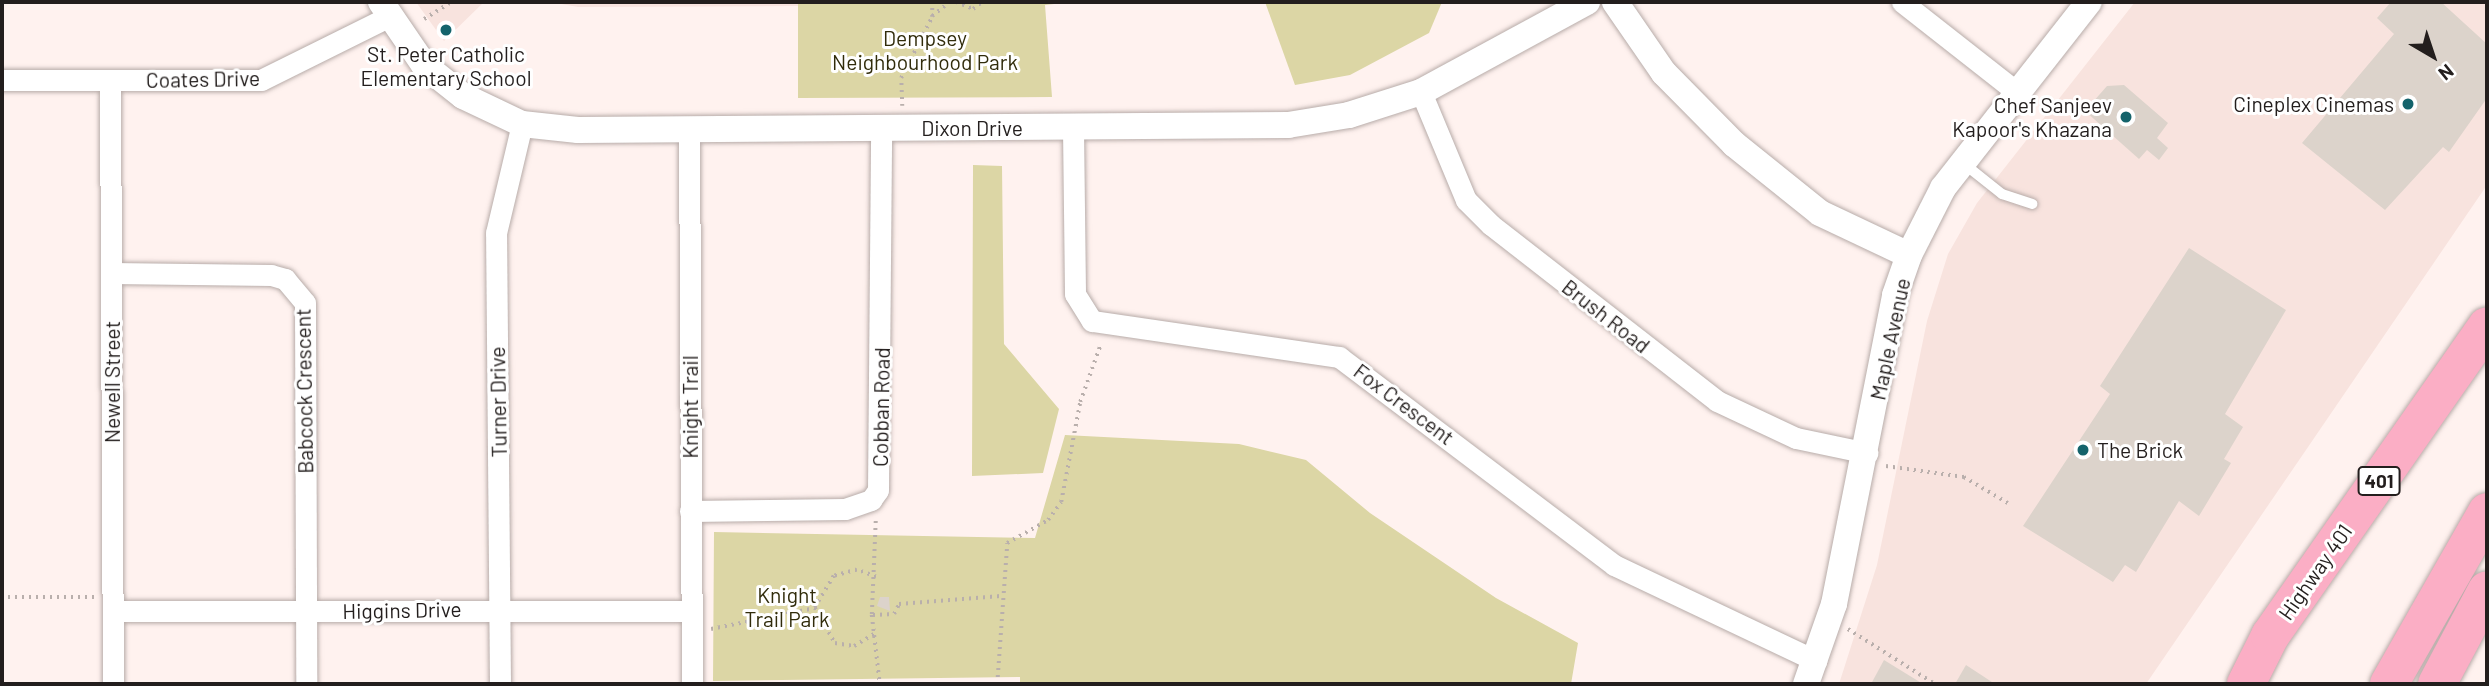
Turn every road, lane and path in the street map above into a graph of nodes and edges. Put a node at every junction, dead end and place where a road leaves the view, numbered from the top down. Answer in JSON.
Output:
{"nodes":[{"id":1,"x":451,"y":2,"type":"edge"},
{"id":2,"x":932,"y":2,"type":"edge"},
{"id":3,"x":949,"y":2,"type":"edge"},
{"id":4,"x":956,"y":2,"type":"edge"},
{"id":5,"x":982,"y":2,"type":"edge"},
{"id":6,"x":1587,"y":2,"type":"edge"},
{"id":7,"x":1615,"y":2,"type":"edge"},
{"id":8,"x":1902,"y":2,"type":"edge"},
{"id":9,"x":2089,"y":2,"type":"edge"},
{"id":10,"x":385,"y":9,"type":"edge"},
{"id":11,"x":932,"y":17,"type":"junction"},
{"id":12,"x":424,"y":19,"type":"dead end"},
{"id":13,"x":2,"y":80,"type":"edge"},
{"id":14,"x":110,"y":80,"type":"junction"},
{"id":15,"x":1421,"y":92,"type":"junction"},
{"id":16,"x":2018,"y":93,"type":"junction"},
{"id":17,"x":902,"y":112,"type":"dead end"},
{"id":18,"x":522,"y":124,"type":"junction"},
{"id":19,"x":881,"y":128,"type":"junction"},
{"id":20,"x":1073,"y":128,"type":"junction"},
{"id":21,"x":689,"y":129,"type":"junction"},
{"id":22,"x":1962,"y":162,"type":"junction"},
{"id":23,"x":2032,"y":204,"type":"dead end"},
{"id":24,"x":1909,"y":255,"type":"junction"},
{"id":25,"x":111,"y":273,"type":"junction"},
{"id":26,"x":2487,"y":326,"type":"edge"},
{"id":27,"x":1100,"y":346,"type":"dead end"},
{"id":28,"x":1877,"y":459,"type":"junction"},
{"id":29,"x":2008,"y":503,"type":"dead end"},
{"id":30,"x":690,"y":511,"type":"junction"},
{"id":31,"x":2487,"y":512,"type":"edge"},
{"id":32,"x":876,"y":521,"type":"dead end"},
{"id":33,"x":876,"y":577,"type":"junction"},
{"id":34,"x":2487,"y":590,"type":"edge"},
{"id":35,"x":1001,"y":596,"type":"junction"},
{"id":36,"x":8,"y":597,"type":"dead end"},
{"id":37,"x":105,"y":604,"type":"junction"},
{"id":38,"x":816,"y":608,"type":"junction"},
{"id":39,"x":499,"y":609,"type":"junction"},
{"id":40,"x":305,"y":611,"type":"junction"},
{"id":41,"x":692,"y":611,"type":"junction"},
{"id":42,"x":872,"y":615,"type":"junction"},
{"id":43,"x":1847,"y":628,"type":"dead end"},
{"id":44,"x":705,"y":629,"type":"dead end"},
{"id":45,"x":877,"y":632,"type":"junction"},
{"id":46,"x":2270,"y":636,"type":"junction"},
{"id":47,"x":1811,"y":672,"type":"edge"},
{"id":48,"x":113,"y":684,"type":"edge"},
{"id":49,"x":306,"y":684,"type":"edge"},
{"id":50,"x":499,"y":684,"type":"edge"},
{"id":51,"x":692,"y":684,"type":"edge"},
{"id":52,"x":880,"y":684,"type":"edge"},
{"id":53,"x":998,"y":684,"type":"edge"},
{"id":54,"x":1935,"y":684,"type":"edge"},
{"id":55,"x":2238,"y":684,"type":"edge"},
{"id":56,"x":2246,"y":684,"type":"edge"},
{"id":57,"x":2389,"y":684,"type":"edge"},
{"id":58,"x":2437,"y":684,"type":"edge"}],
"edges":[{"from":1,"to":12,"type":"path"},
{"from":2,"to":11,"type":"path"},
{"from":3,"to":11,"type":"path"},
{"from":4,"to":5,"type":"path"},
{"from":6,"to":15,"type":"street","name":"Dixon Drive"},
{"from":7,"to":24,"type":"street"},
{"from":8,"to":16,"type":"street"},
{"from":9,"to":16,"type":"street","name":"Maple Avenue"},
{"from":10,"to":14,"type":"street","name":"Coates Drive"},
{"from":10,"to":18,"type":"street","name":"Dixon Drive"},
{"from":11,"to":17,"type":"path"},
{"from":13,"to":14,"type":"street","name":"Coates Drive"},
{"from":14,"to":25,"type":"street","name":"Newell Street"},
{"from":15,"to":20,"type":"street","name":"Dixon Drive"},
{"from":15,"to":28,"type":"street","name":"Brush Road"},
{"from":16,"to":22,"type":"street","name":"Maple Avenue"},
{"from":18,"to":21,"type":"street","name":"Dixon Drive"},
{"from":18,"to":39,"type":"street","name":"Turner Drive"},
{"from":19,"to":20,"type":"street","name":"Dixon Drive"},
{"from":19,"to":21,"type":"street","name":"Dixon Drive"},
{"from":19,"to":30,"type":"street","name":"Cobban Road"},
{"from":20,"to":47,"type":"street","name":"Fox Crescent"},
{"from":21,"to":30,"type":"street","name":"Knight Trail"},
{"from":22,"to":23,"type":"lane"},
{"from":22,"to":24,"type":"street","name":"Maple Avenue"},
{"from":24,"to":28,"type":"street","name":"Maple Avenue"},
{"from":25,"to":37,"type":"street","name":"Newell Street"},
{"from":25,"to":40,"type":"street","name":"Babcock Crescent"},
{"from":26,"to":46,"type":"highway","name":"Highway 401","number":"401"},
{"from":27,"to":35,"type":"path"},
{"from":28,"to":29,"type":"path"},
{"from":28,"to":47,"type":"street","name":"Maple Avenue"},
{"from":30,"to":41,"type":"street","name":"Knight Trail"},
{"from":31,"to":57,"type":"highway"},
{"from":32,"to":33,"type":"path"},
{"from":33,"to":38,"type":"path"},
{"from":33,"to":42,"type":"path"},
{"from":34,"to":58,"type":"highway"},
{"from":35,"to":42,"type":"path"},
{"from":35,"to":53,"type":"path"},
{"from":36,"to":37,"type":"path"},
{"from":37,"to":40,"type":"street","name":"Higgins Drive"},
{"from":37,"to":48,"type":"street","name":"Newell Street"},
{"from":38,"to":44,"type":"path"},
{"from":38,"to":45,"type":"path"},
{"from":39,"to":40,"type":"street","name":"Higgins Drive"},
{"from":39,"to":41,"type":"street","name":"Higgins Drive"},
{"from":39,"to":50,"type":"street","name":"Turner Drive"},
{"from":40,"to":49,"type":"street","name":"Babcock Crescent"},
{"from":41,"to":51,"type":"street","name":"Knight Trail"},
{"from":42,"to":45,"type":"path"},
{"from":43,"to":54,"type":"path"},
{"from":45,"to":52,"type":"path"},
{"from":46,"to":55,"type":"highway"},
{"from":46,"to":56,"type":"highway","name":"Highway 401","number":"401"}]}
